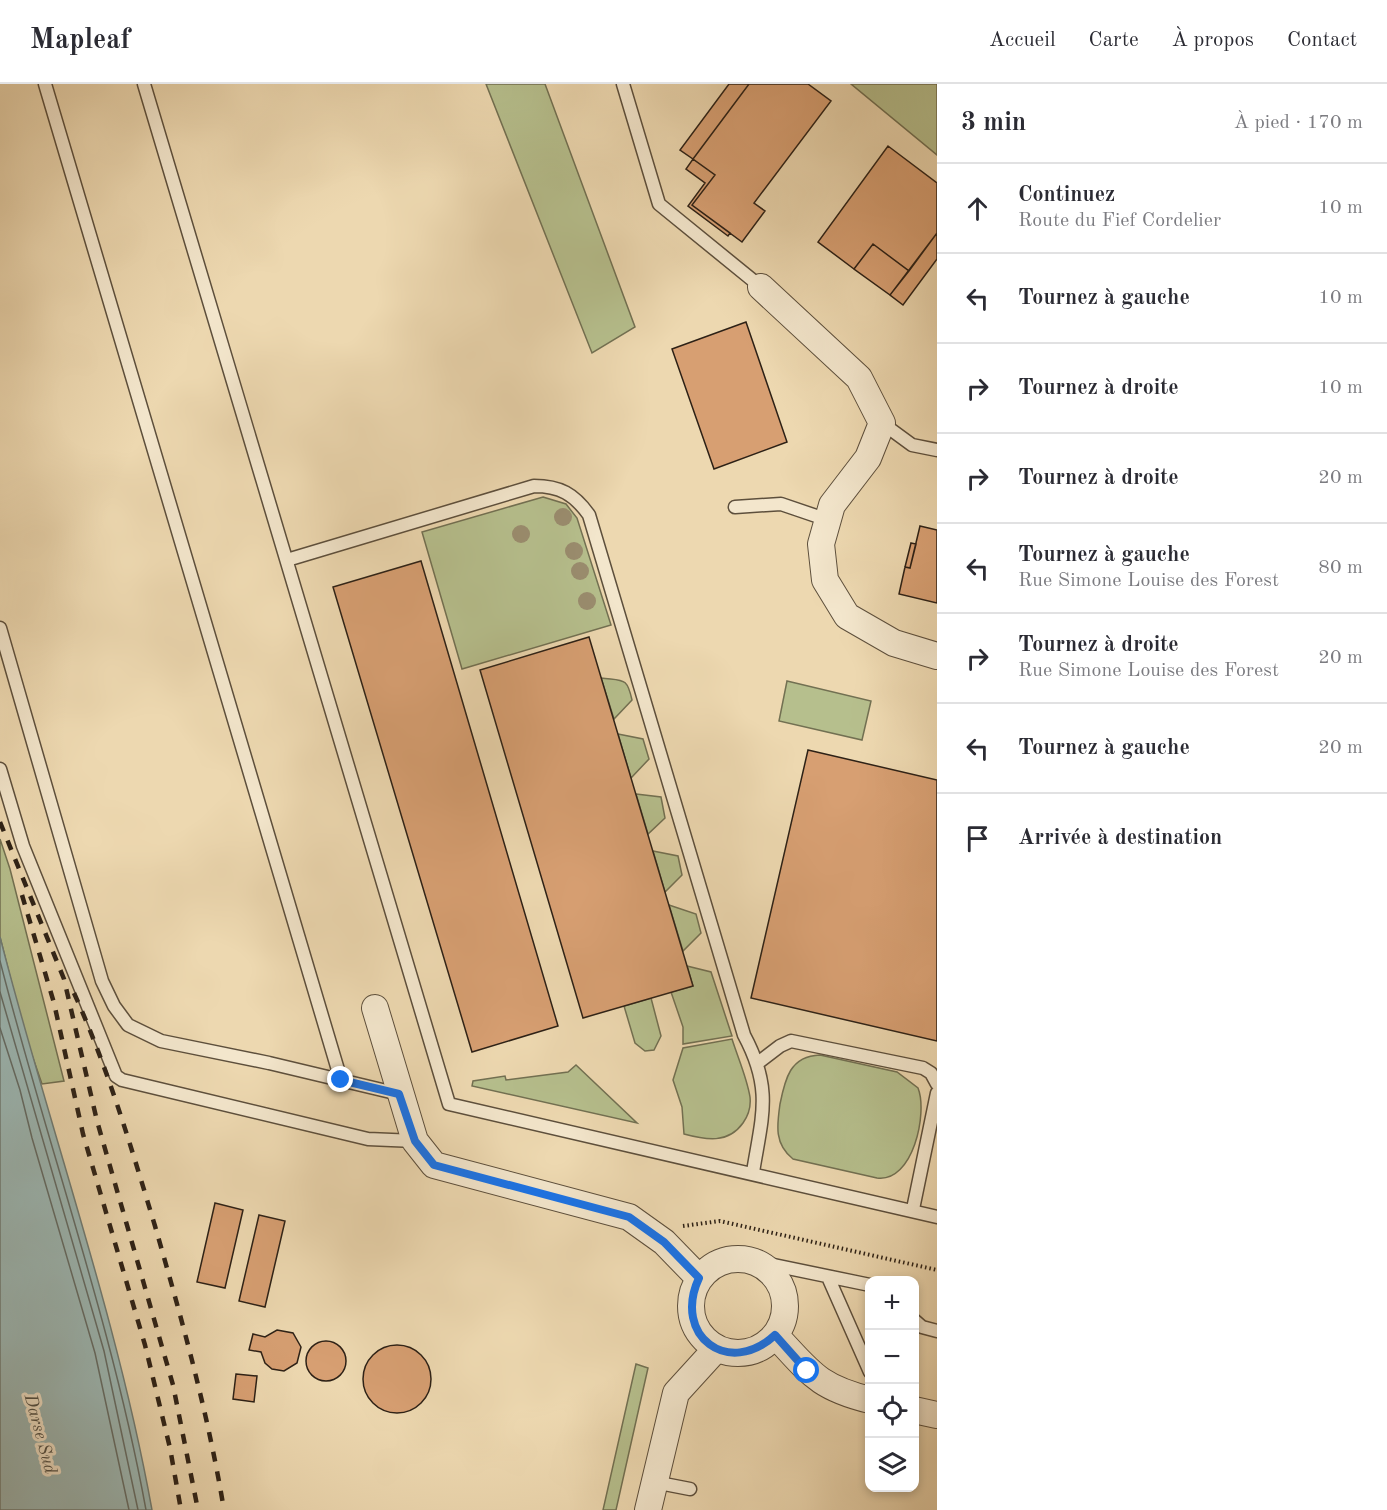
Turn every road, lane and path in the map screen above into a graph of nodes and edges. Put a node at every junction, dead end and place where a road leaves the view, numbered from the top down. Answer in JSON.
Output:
{"nodes":[{"id":1,"x":45,"y":84,"type":"edge"},
{"id":2,"x":144,"y":84,"type":"edge"},
{"id":3,"x":623,"y":84,"type":"edge"},
{"id":4,"x":761,"y":287,"type":"joint"},
{"id":5,"x":882,"y":423,"type":"junction"},
{"id":6,"x":937,"y":450,"type":"edge"},
{"id":7,"x":735,"y":507,"type":"dead end"},
{"id":8,"x":828,"y":520,"type":"junction"},
{"id":9,"x":287,"y":560,"type":"junction"},
{"id":10,"x":0,"y":628,"type":"edge"},
{"id":11,"x":937,"y":656,"type":"edge"},
{"id":12,"x":0,"y":769,"type":"edge"},
{"id":13,"x":375,"y":1008,"type":"dead end"},
{"id":14,"x":759,"y":1062,"type":"junction"},
{"id":15,"x":341,"y":1080,"type":"junction"},
{"id":16,"x":937,"y":1084,"type":"edge"},
{"id":17,"x":399,"y":1094,"type":"junction"},
{"id":18,"x":937,"y":1094,"type":"edge"},
{"id":19,"x":415,"y":1141,"type":"junction"},
{"id":20,"x":753,"y":1172,"type":"junction"},
{"id":21,"x":913,"y":1209,"type":"junction"},
{"id":22,"x":937,"y":1217,"type":"edge"},
{"id":23,"x":664,"y":1242,"type":"junction"},
{"id":24,"x":754,"y":1261,"type":"junction"},
{"id":25,"x":937,"y":1270,"type":"edge"},
{"id":26,"x":828,"y":1276,"type":"junction"},
{"id":27,"x":699,"y":1278,"type":"junction"},
{"id":28,"x":865,"y":1284,"type":"edge"},
{"id":29,"x":919,"y":1324,"type":"edge"},
{"id":30,"x":937,"y":1330,"type":"edge"},
{"id":31,"x":775,"y":1335,"type":"junction"},
{"id":32,"x":717,"y":1348,"type":"junction"},
{"id":33,"x":865,"y":1361,"type":"edge"},
{"id":34,"x":865,"y":1398,"type":"edge"},
{"id":35,"x":919,"y":1411,"type":"edge"},
{"id":36,"x":937,"y":1415,"type":"edge"},
{"id":37,"x":654,"y":1482,"type":"junction"},
{"id":38,"x":690,"y":1489,"type":"dead end"},
{"id":39,"x":648,"y":1510,"type":"edge"}],
"edges":[{"from":1,"to":15,"type":"lane"},
{"from":2,"to":9,"type":"lane"},
{"from":3,"to":4,"type":"lane"},
{"from":4,"to":5,"type":"street"},
{"from":5,"to":6,"type":"lane"},
{"from":5,"to":8,"type":"street"},
{"from":7,"to":8,"type":"lane"},
{"from":8,"to":11,"type":"street"},
{"from":9,"to":14,"type":"lane"},
{"from":9,"to":20,"type":"lane"},
{"from":10,"to":15,"type":"lane"},
{"from":12,"to":19,"type":"lane"},
{"from":13,"to":17,"type":"street"},
{"from":14,"to":16,"type":"lane"},
{"from":14,"to":20,"type":"lane"},
{"from":15,"to":17,"type":"lane"},
{"from":17,"to":19,"type":"street"},
{"from":18,"to":21,"type":"lane"},
{"from":19,"to":23,"type":"street"},
{"from":20,"to":21,"type":"lane"},
{"from":21,"to":22,"type":"lane"},
{"from":23,"to":25,"type":"path"},
{"from":23,"to":27,"type":"street"},
{"from":24,"to":26,"type":"lane"},
{"from":24,"to":27,"type":"street"},
{"from":24,"to":31,"type":"street"},
{"from":26,"to":28,"type":"lane"},
{"from":26,"to":33,"type":"lane"},
{"from":27,"to":32,"type":"street"},
{"from":29,"to":30,"type":"lane"},
{"from":31,"to":32,"type":"street"},
{"from":31,"to":34,"type":"street"},
{"from":32,"to":37,"type":"street"},
{"from":35,"to":36,"type":"street"},
{"from":37,"to":38,"type":"lane"},
{"from":37,"to":39,"type":"street"}]}
